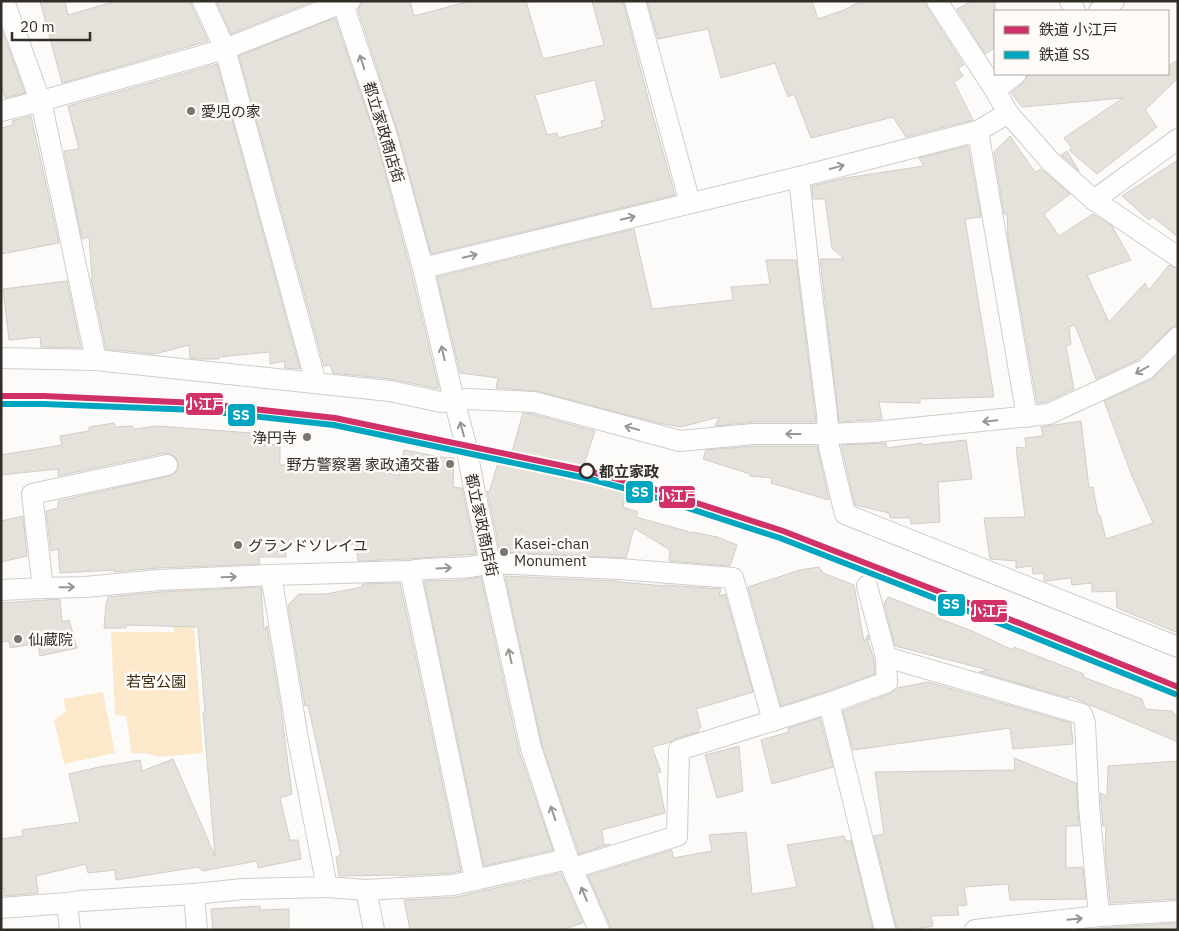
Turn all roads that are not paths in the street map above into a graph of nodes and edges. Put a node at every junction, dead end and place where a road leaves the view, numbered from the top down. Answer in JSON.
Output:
{"nodes":[{"id":1,"x":4,"y":1,"type":"edge"},
{"id":2,"x":203,"y":1,"type":"edge"},
{"id":3,"x":635,"y":1,"type":"edge"},
{"id":4,"x":937,"y":1,"type":"edge"},
{"id":5,"x":1114,"y":1,"type":"edge"},
{"id":6,"x":345,"y":2,"type":"edge"},
{"id":7,"x":1100,"y":10,"type":"edge"},
{"id":8,"x":225,"y":49,"type":"junction"},
{"id":9,"x":1015,"y":75,"type":"edge"},
{"id":10,"x":995,"y":90,"type":"junction"},
{"id":11,"x":41,"y":101,"type":"junction"},
{"id":12,"x":1,"y":111,"type":"edge"},
{"id":13,"x":1008,"y":113,"type":"junction"},
{"id":14,"x":978,"y":130,"type":"junction"},
{"id":15,"x":1178,"y":140,"type":"edge"},
{"id":16,"x":799,"y":177,"type":"junction"},
{"id":17,"x":1094,"y":200,"type":"junction"},
{"id":18,"x":690,"y":203,"type":"junction"},
{"id":19,"x":1178,"y":257,"type":"edge"},
{"id":20,"x":422,"y":268,"type":"junction"},
{"id":21,"x":1178,"y":338,"type":"edge"},
{"id":22,"x":1,"y":358,"type":"edge"},
{"id":23,"x":96,"y":360,"type":"junction"},
{"id":24,"x":316,"y":383,"type":"junction"},
{"id":25,"x":454,"y":400,"type":"junction"},
{"id":26,"x":1027,"y":417,"type":"junction"},
{"id":27,"x":829,"y":434,"type":"junction"},
{"id":28,"x":167,"y":465,"type":"dead end"},
{"id":29,"x":490,"y":563,"type":"junction"},
{"id":30,"x":410,"y":571,"type":"junction"},
{"id":31,"x":270,"y":575,"type":"junction"},
{"id":32,"x":867,"y":586,"type":"dead end"},
{"id":33,"x":43,"y":588,"type":"junction"},
{"id":34,"x":1,"y":590,"type":"edge"},
{"id":35,"x":1178,"y":647,"type":"edge"},
{"id":36,"x":886,"y":657,"type":"junction"},
{"id":37,"x":829,"y":702,"type":"junction"},
{"id":38,"x":772,"y":721,"type":"junction"},
{"id":39,"x":570,"y":864,"type":"junction"},
{"id":40,"x":475,"y":880,"type":"junction"},
{"id":41,"x":327,"y":887,"type":"junction"},
{"id":42,"x":366,"y":890,"type":"junction"},
{"id":43,"x":194,"y":894,"type":"junction"},
{"id":44,"x":67,"y":903,"type":"junction"},
{"id":45,"x":1,"y":908,"type":"edge"},
{"id":46,"x":1178,"y":911,"type":"edge"},
{"id":47,"x":1099,"y":916,"type":"junction"},
{"id":48,"x":70,"y":930,"type":"edge"},
{"id":49,"x":197,"y":930,"type":"edge"},
{"id":50,"x":374,"y":930,"type":"edge"},
{"id":51,"x":599,"y":930,"type":"edge"},
{"id":52,"x":885,"y":930,"type":"edge"},
{"id":53,"x":974,"y":930,"type":"edge"}],
"edges":[{"from":1,"to":11,"type":"street"},
{"from":2,"to":8,"type":"street"},
{"from":3,"to":18,"type":"street"},
{"from":4,"to":10,"type":"street"},
{"from":5,"to":7,"type":"street"},
{"from":6,"to":8,"type":"street"},
{"from":20,"to":6,"type":"street","name":"都立家政商店街","one_way":true},
{"from":8,"to":11,"type":"street"},
{"from":8,"to":24,"type":"street"},
{"from":9,"to":10,"type":"street"},
{"from":10,"to":13,"type":"street"},
{"from":11,"to":12,"type":"street"},
{"from":11,"to":23,"type":"street"},
{"from":13,"to":14,"type":"street"},
{"from":13,"to":17,"type":"street"},
{"from":16,"to":14,"type":"street","one_way":true},
{"from":14,"to":26,"type":"street"},
{"from":15,"to":17,"type":"street"},
{"from":16,"to":18,"type":"street"},
{"from":16,"to":27,"type":"street"},
{"from":17,"to":19,"type":"street"},
{"from":20,"to":18,"type":"street","one_way":true},
{"from":25,"to":20,"type":"street","name":"都立家政商店街","one_way":true},
{"from":21,"to":26,"type":"street","one_way":true},
{"from":22,"to":23,"type":"street"},
{"from":23,"to":24,"type":"street"},
{"from":24,"to":25,"type":"street"},
{"from":27,"to":25,"type":"street","one_way":true},
{"from":29,"to":25,"type":"street","name":"都立家政商店街","one_way":true},
{"from":26,"to":27,"type":"street","one_way":true},
{"from":27,"to":35,"type":"street"},
{"from":28,"to":33,"type":"street"},
{"from":30,"to":29,"type":"street","one_way":true},
{"from":29,"to":38,"type":"street"},
{"from":39,"to":29,"type":"street","name":"都立家政商店街","one_way":true},
{"from":30,"to":31,"type":"street"},
{"from":30,"to":40,"type":"street"},
{"from":33,"to":31,"type":"street","one_way":true},
{"from":31,"to":41,"type":"street"},
{"from":32,"to":36,"type":"street"},
{"from":33,"to":34,"type":"street"},
{"from":36,"to":37,"type":"street"},
{"from":36,"to":47,"type":"street"},
{"from":37,"to":38,"type":"street"},
{"from":37,"to":52,"type":"street"},
{"from":38,"to":39,"type":"street"},
{"from":39,"to":40,"type":"street"},
{"from":51,"to":39,"type":"street","name":"都立家政商店街","one_way":true},
{"from":40,"to":42,"type":"street"},
{"from":41,"to":42,"type":"street"},
{"from":41,"to":43,"type":"street"},
{"from":42,"to":50,"type":"street"},
{"from":43,"to":44,"type":"street"},
{"from":43,"to":49,"type":"street"},
{"from":44,"to":45,"type":"street"},
{"from":44,"to":48,"type":"street"},
{"from":46,"to":47,"type":"street"},
{"from":53,"to":47,"type":"street","one_way":true}]}
